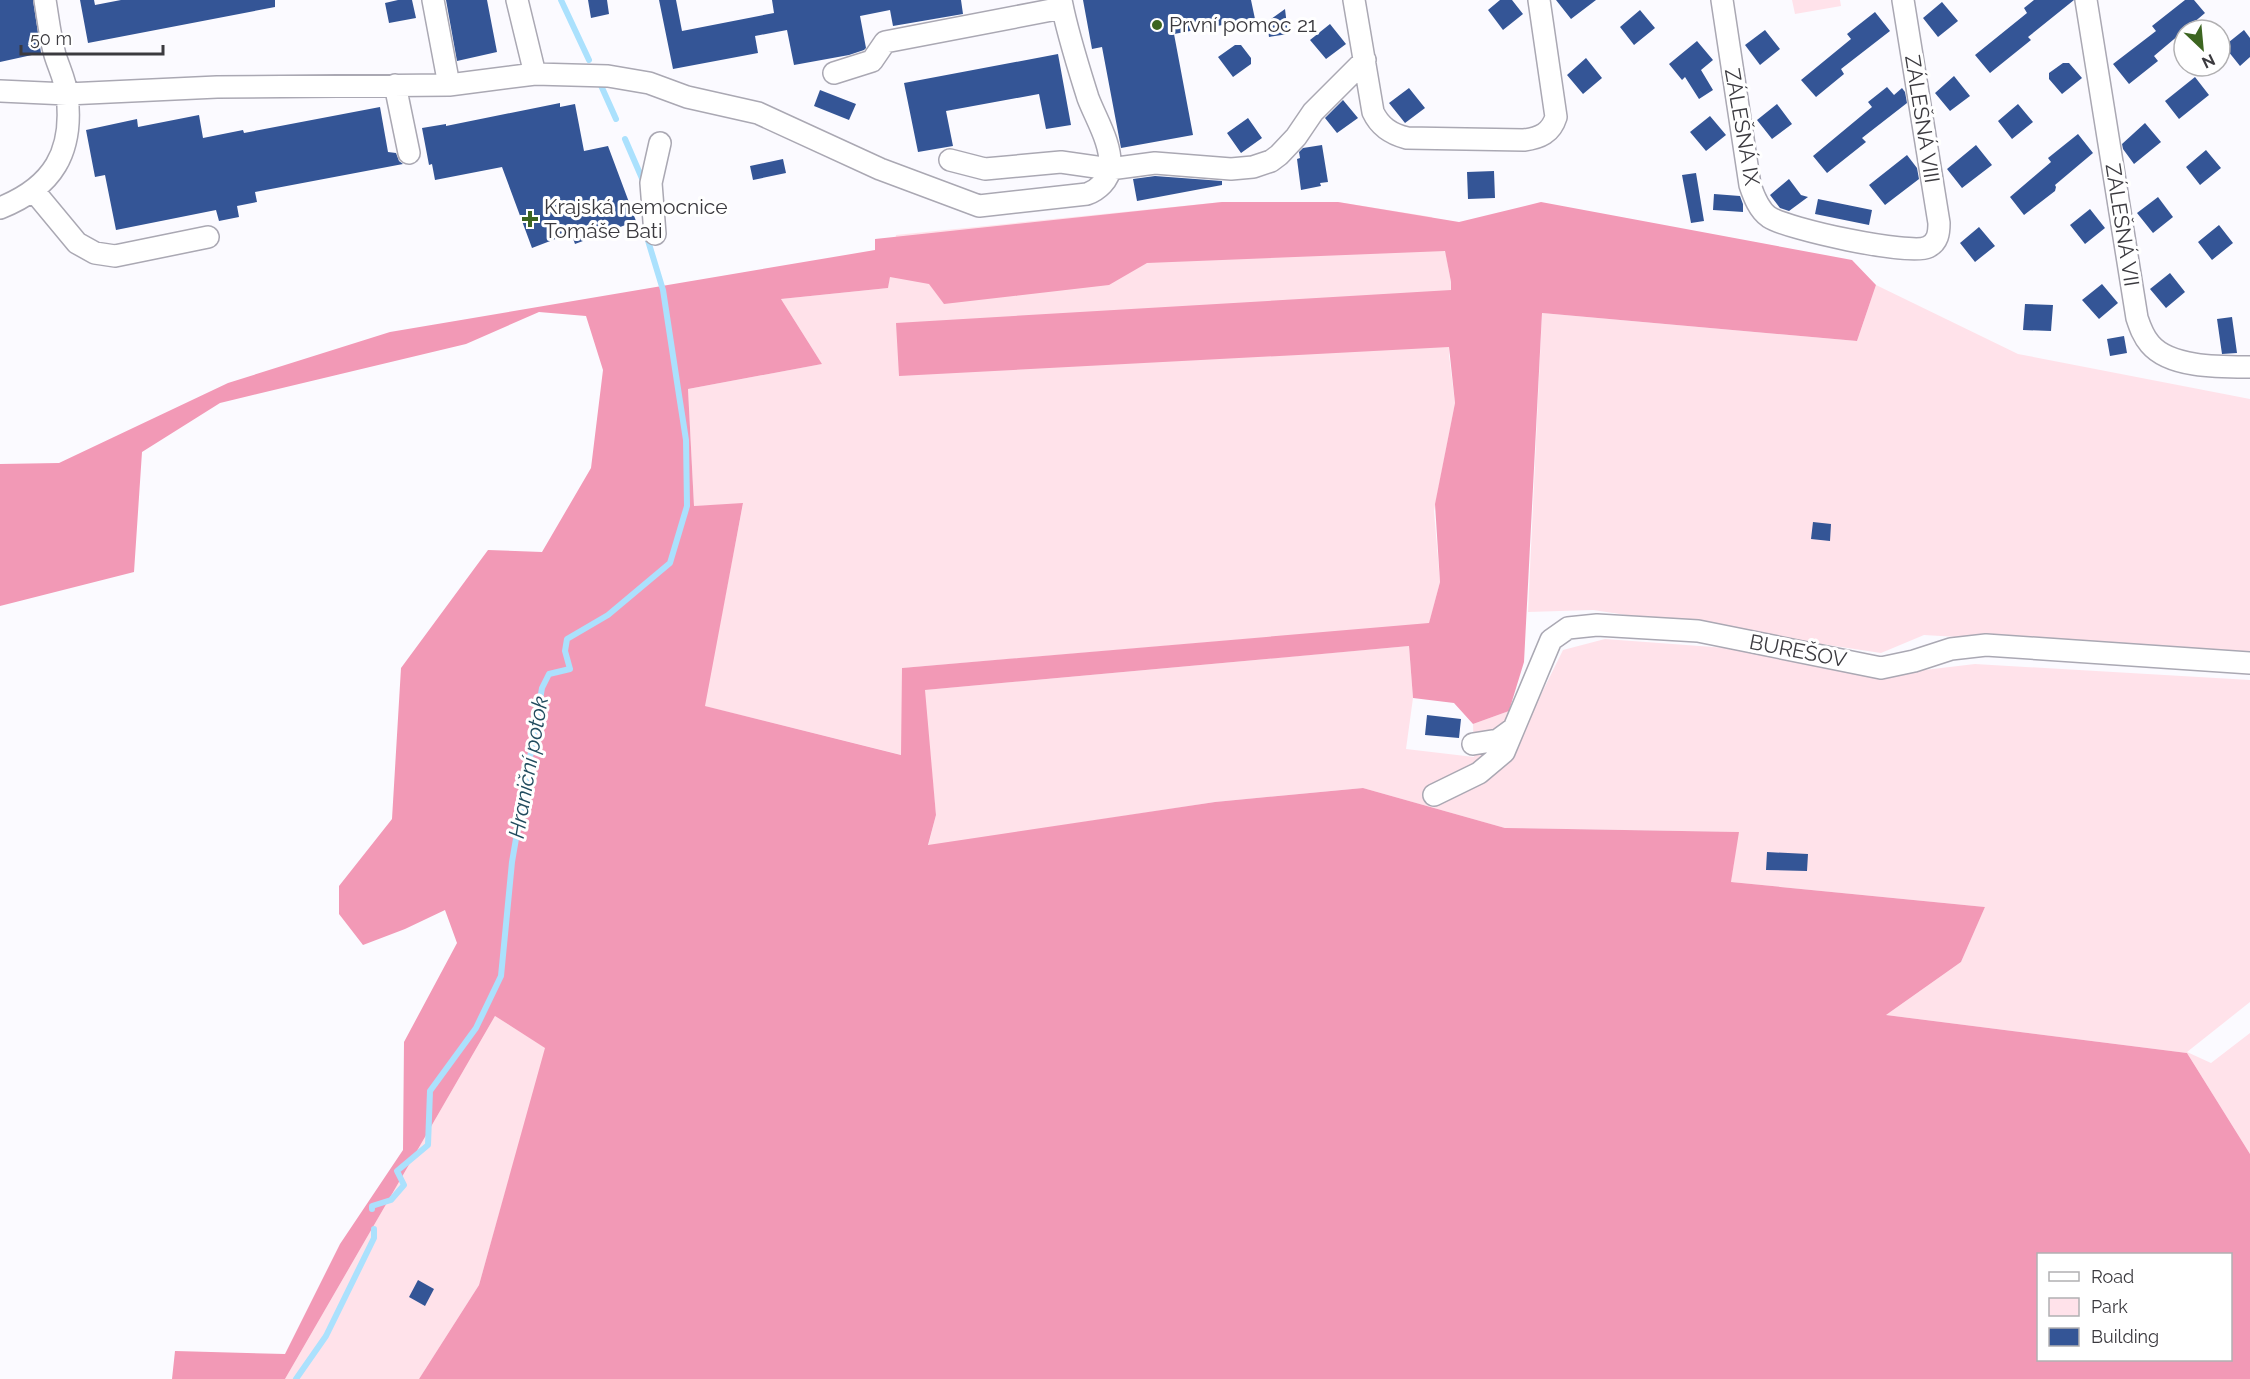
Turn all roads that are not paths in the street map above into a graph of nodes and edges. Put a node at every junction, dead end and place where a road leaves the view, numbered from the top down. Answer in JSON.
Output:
{"nodes":[{"id":1,"x":45,"y":0,"type":"edge"},
{"id":2,"x":433,"y":0,"type":"edge"},
{"id":3,"x":517,"y":0,"type":"edge"},
{"id":4,"x":1354,"y":0,"type":"edge"},
{"id":5,"x":1539,"y":0,"type":"edge"},
{"id":6,"x":1722,"y":0,"type":"edge"},
{"id":7,"x":1903,"y":0,"type":"edge"},
{"id":8,"x":2086,"y":0,"type":"edge"},
{"id":9,"x":1062,"y":4,"type":"edge"},
{"id":10,"x":1365,"y":60,"type":"junction"},
{"id":11,"x":834,"y":73,"type":"dead end"},
{"id":12,"x":535,"y":74,"type":"junction"},
{"id":13,"x":395,"y":85,"type":"junction"},
{"id":14,"x":449,"y":85,"type":"junction"},
{"id":15,"x":0,"y":91,"type":"edge"},
{"id":16,"x":67,"y":94,"type":"junction"},
{"id":17,"x":660,"y":143,"type":"dead end"},
{"id":18,"x":409,"y":153,"type":"dead end"},
{"id":19,"x":950,"y":160,"type":"dead end"},
{"id":20,"x":1110,"y":169,"type":"junction"},
{"id":21,"x":33,"y":190,"type":"junction"},
{"id":22,"x":0,"y":208,"type":"edge"},
{"id":23,"x":656,"y":234,"type":"dead end"},
{"id":24,"x":208,"y":237,"type":"dead end"},
{"id":25,"x":1938,"y":237,"type":"joint"},
{"id":26,"x":2250,"y":367,"type":"edge"},
{"id":27,"x":2250,"y":663,"type":"edge"},
{"id":28,"x":1513,"y":729,"type":"junction"},
{"id":29,"x":1473,"y":744,"type":"dead end"},
{"id":30,"x":1434,"y":795,"type":"dead end"}],
"edges":[{"from":1,"to":16,"type":"street"},
{"from":2,"to":14,"type":"street"},
{"from":3,"to":12,"type":"street"},
{"from":4,"to":10,"type":"street"},
{"from":5,"to":10,"type":"street"},
{"from":6,"to":25,"type":"street","name":"ZÁLEŠNÁ IX"},
{"from":7,"to":25,"type":"street","name":"ZÁLEŠNÁ VIII"},
{"from":8,"to":26,"type":"street","name":"ZÁLEŠNÁ VII"},
{"from":9,"to":11,"type":"street"},
{"from":9,"to":20,"type":"street"},
{"from":10,"to":20,"type":"street"},
{"from":12,"to":14,"type":"street"},
{"from":12,"to":20,"type":"street"},
{"from":13,"to":14,"type":"street"},
{"from":13,"to":16,"type":"street"},
{"from":13,"to":18,"type":"street"},
{"from":15,"to":16,"type":"street"},
{"from":16,"to":21,"type":"street"},
{"from":17,"to":23,"type":"street"},
{"from":19,"to":20,"type":"street"},
{"from":21,"to":22,"type":"street"},
{"from":21,"to":24,"type":"street"},
{"from":27,"to":28,"type":"street","name":"BUREŠOV"},
{"from":28,"to":29,"type":"street"},
{"from":28,"to":30,"type":"street","name":"BUREŠOV"}]}
